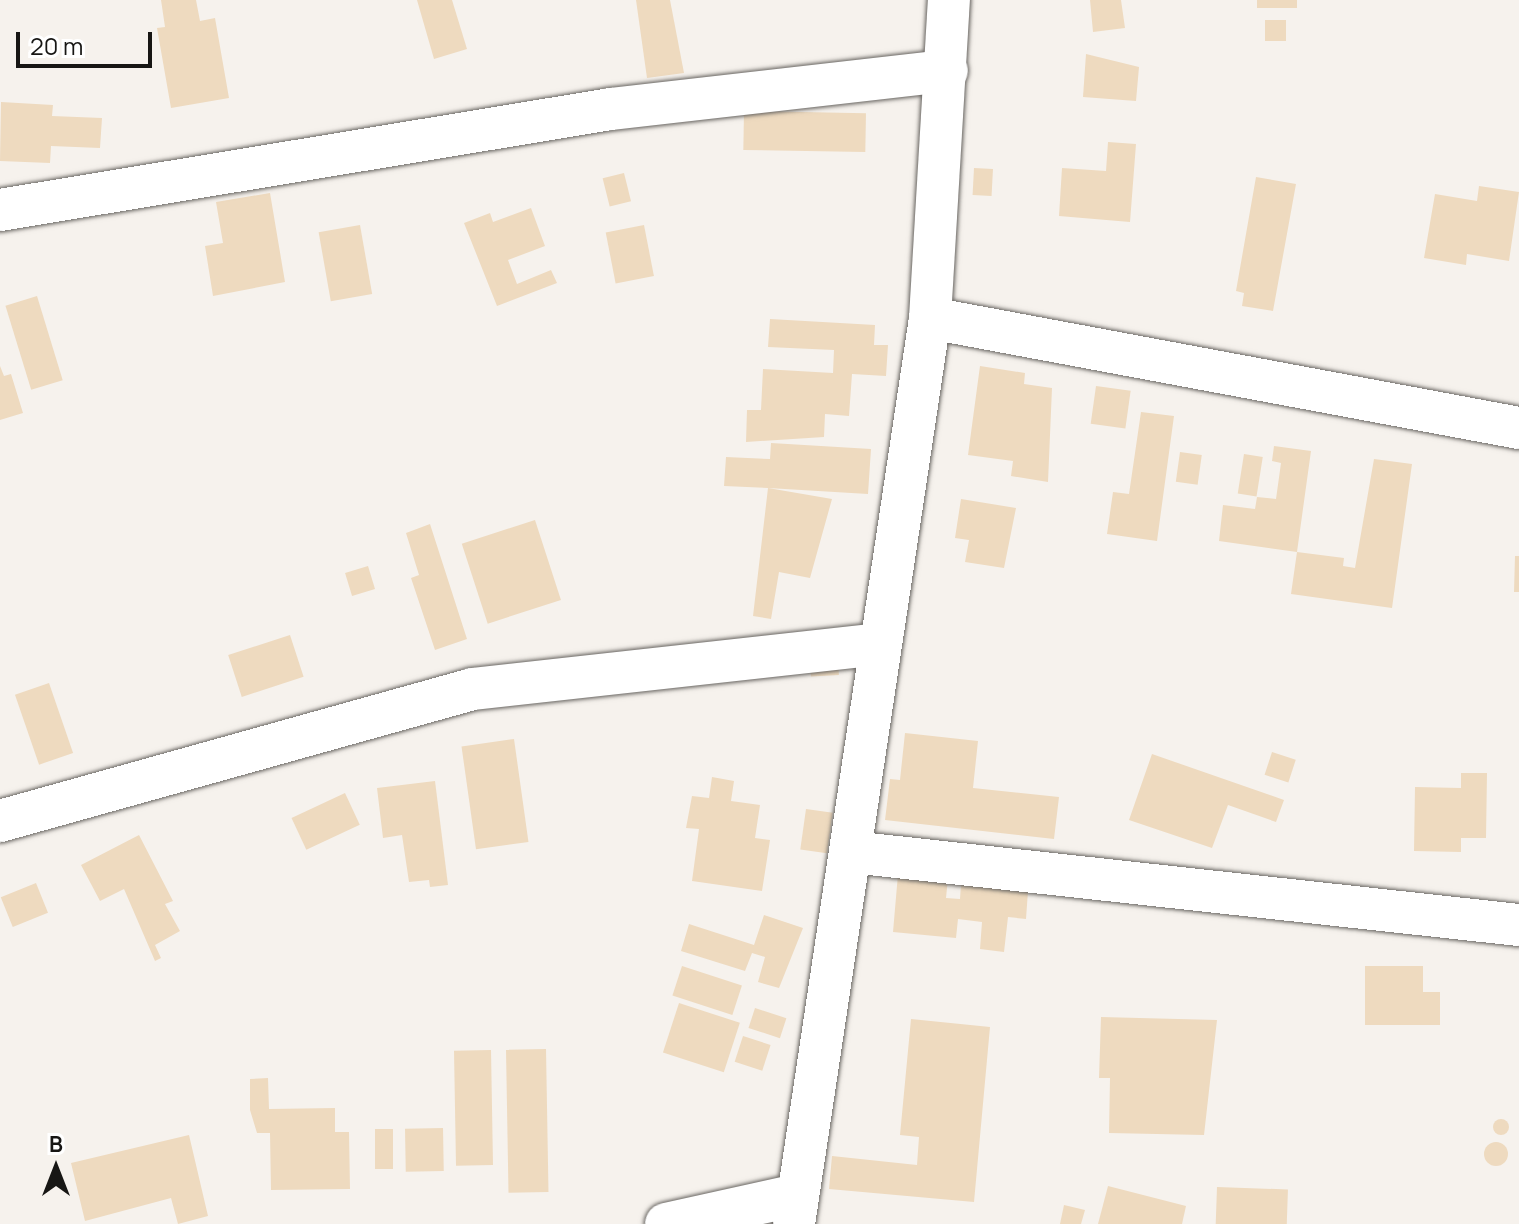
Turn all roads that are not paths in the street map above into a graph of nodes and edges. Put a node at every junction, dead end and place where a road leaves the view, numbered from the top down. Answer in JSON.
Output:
{"nodes":[{"id":1,"x":949,"y":0,"type":"edge"},
{"id":2,"x":947,"y":71,"type":"junction"},
{"id":3,"x":0,"y":210,"type":"edge"},
{"id":4,"x":930,"y":318,"type":"junction"},
{"id":5,"x":1519,"y":428,"type":"edge"},
{"id":6,"x":879,"y":644,"type":"junction"},
{"id":7,"x":0,"y":821,"type":"edge"},
{"id":8,"x":851,"y":852,"type":"junction"},
{"id":9,"x":1519,"y":925,"type":"edge"},
{"id":10,"x":796,"y":1210,"type":"edge"},
{"id":11,"x":666,"y":1224,"type":"edge"}],
"edges":[{"from":1,"to":2,"type":"street"},
{"from":2,"to":3,"type":"street"},
{"from":2,"to":4,"type":"street"},
{"from":4,"to":5,"type":"street"},
{"from":4,"to":6,"type":"street"},
{"from":6,"to":7,"type":"street"},
{"from":6,"to":8,"type":"street"},
{"from":8,"to":9,"type":"street"},
{"from":8,"to":10,"type":"street"},
{"from":10,"to":11,"type":"street"}]}
